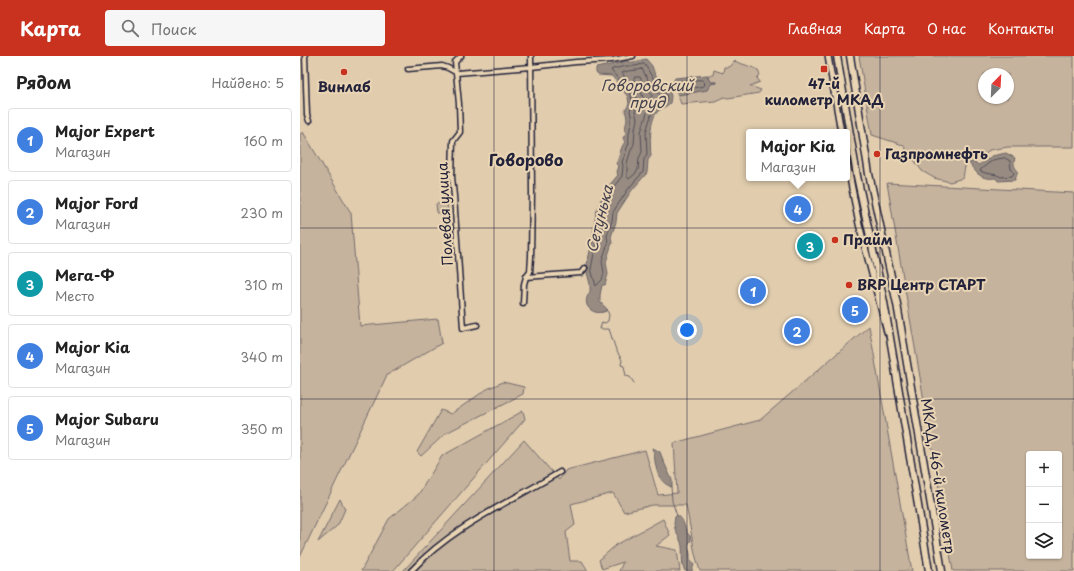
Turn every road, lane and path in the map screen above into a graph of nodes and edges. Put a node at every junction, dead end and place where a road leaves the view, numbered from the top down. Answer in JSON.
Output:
{"nodes":[{"id":1,"x":305,"y":56,"type":"edge"},
{"id":2,"x":461,"y":56,"type":"edge"},
{"id":3,"x":531,"y":56,"type":"edge"},
{"id":4,"x":828,"y":56,"type":"edge"},
{"id":5,"x":837,"y":56,"type":"edge"},
{"id":6,"x":850,"y":56,"type":"edge"},
{"id":7,"x":631,"y":57,"type":"edge"},
{"id":8,"x":531,"y":67,"type":"junction"},
{"id":9,"x":408,"y":68,"type":"dead end"},
{"id":10,"x":457,"y":73,"type":"junction"},
{"id":11,"x":309,"y":121,"type":"dead end"},
{"id":12,"x":840,"y":129,"type":"edge"},
{"id":13,"x":849,"y":129,"type":"edge"},
{"id":14,"x":850,"y":134,"type":"edge"},
{"id":15,"x":850,"y":178,"type":"edge"},
{"id":16,"x":585,"y":268,"type":"dead end"},
{"id":17,"x":526,"y":277,"type":"junction"},
{"id":18,"x":523,"y":303,"type":"dead end"},
{"id":19,"x":477,"y":325,"type":"dead end"},
{"id":20,"x":892,"y":353,"type":"junction"},
{"id":21,"x":560,"y":472,"type":"dead end"},
{"id":22,"x":411,"y":571,"type":"edge"},
{"id":23,"x":929,"y":571,"type":"edge"},
{"id":24,"x":942,"y":571,"type":"edge"}],
"edges":[{"from":1,"to":11,"type":"street"},
{"from":2,"to":10,"type":"street","name":"Полевая улица"},
{"from":3,"to":8,"type":"street"},
{"from":4,"to":12,"type":"main road"},
{"from":5,"to":13,"type":"highway","name":"МКАД, 46-й километр"},
{"from":6,"to":24,"type":"highway","name":"МКАД, 46-й километр"},
{"from":7,"to":8,"type":"street"},
{"from":8,"to":10,"type":"street"},
{"from":8,"to":17,"type":"street"},
{"from":9,"to":10,"type":"street"},
{"from":10,"to":19,"type":"street","name":"Полевая улица"},
{"from":14,"to":20,"type":"highway","name":"МКАД, 46-й километр"},
{"from":15,"to":20,"type":"main road"},
{"from":16,"to":17,"type":"street"},
{"from":17,"to":18,"type":"street"},
{"from":20,"to":23,"type":"highway","name":"МКАД, 46-й километр"},
{"from":21,"to":22,"type":"street"}]}
